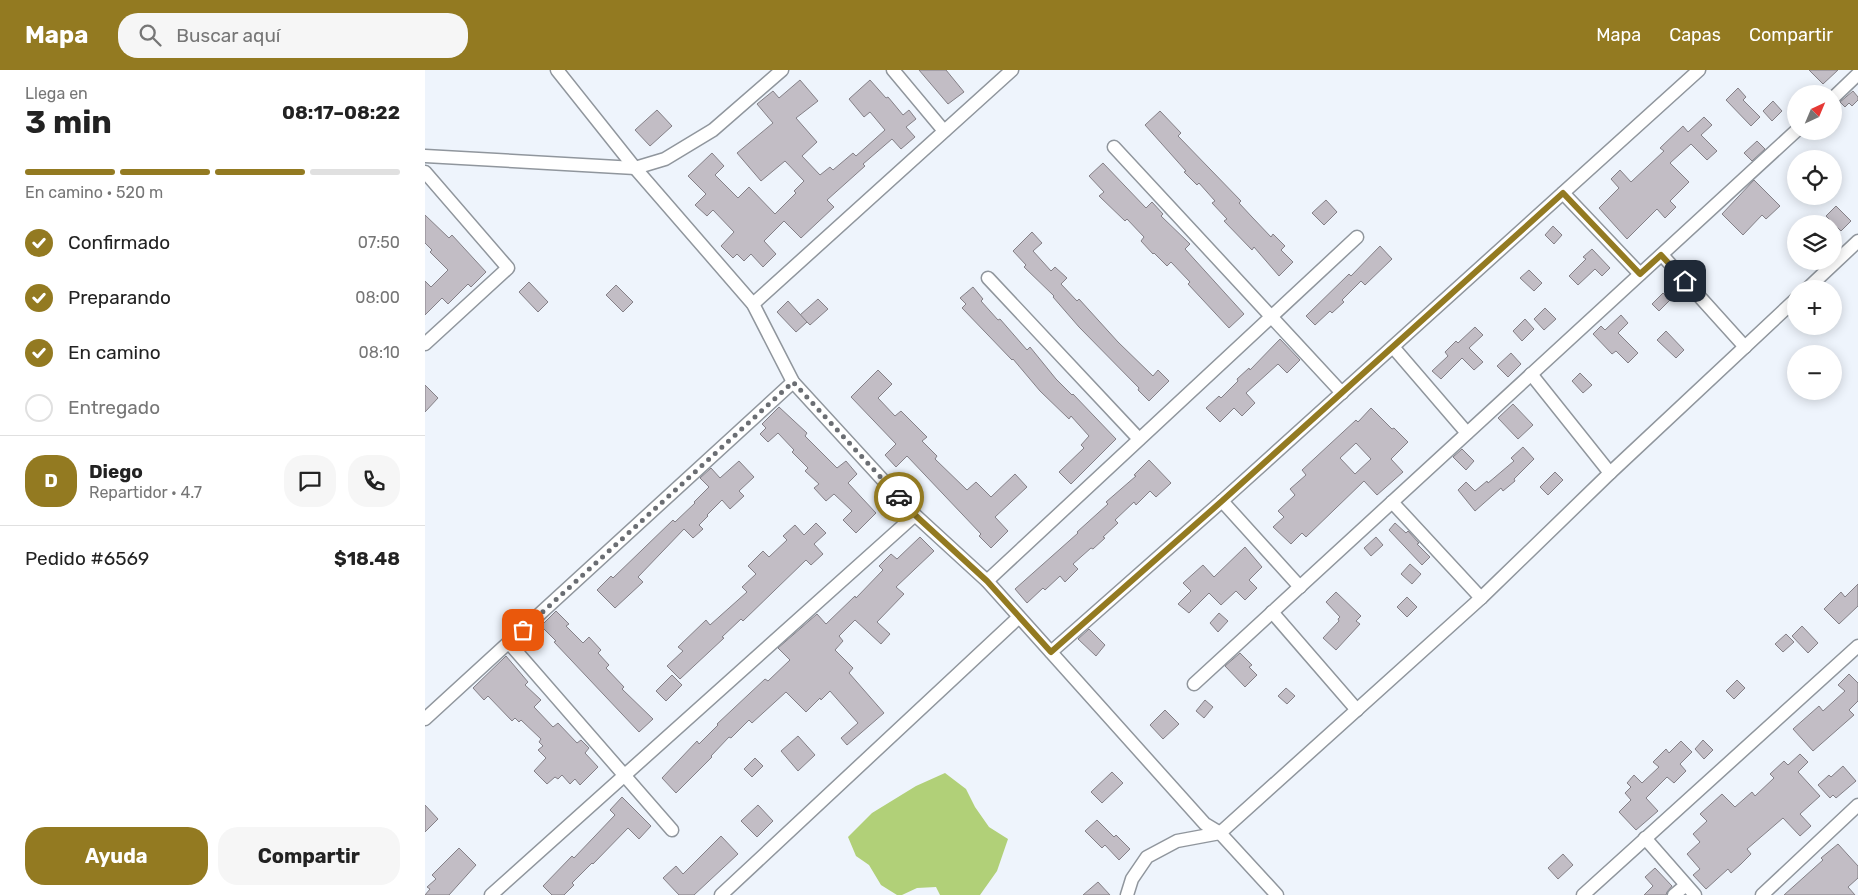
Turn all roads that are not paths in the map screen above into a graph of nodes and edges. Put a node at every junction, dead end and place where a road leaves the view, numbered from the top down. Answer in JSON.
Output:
{"nodes":[{"id":1,"x":557,"y":70,"type":"edge"},
{"id":2,"x":782,"y":70,"type":"edge"},
{"id":3,"x":893,"y":70,"type":"edge"},
{"id":4,"x":1011,"y":70,"type":"edge"},
{"id":5,"x":1699,"y":70,"type":"edge"},
{"id":6,"x":1858,"y":74,"type":"edge"},
{"id":7,"x":1843,"y":88,"type":"edge"},
{"id":8,"x":944,"y":131,"type":"junction"},
{"id":9,"x":1787,"y":139,"type":"edge"},
{"id":10,"x":1114,"y":147,"type":"dead end"},
{"id":11,"x":425,"y":156,"type":"edge"},
{"id":12,"x":635,"y":168,"type":"junction"},
{"id":13,"x":425,"y":172,"type":"edge"},
{"id":14,"x":1563,"y":193,"type":"junction"},
{"id":15,"x":1357,"y":237,"type":"dead end"},
{"id":16,"x":1858,"y":241,"type":"edge"},
{"id":17,"x":1661,"y":255,"type":"junction"},
{"id":18,"x":1640,"y":274,"type":"junction"},
{"id":19,"x":988,"y":278,"type":"dead end"},
{"id":20,"x":1817,"y":280,"type":"edge"},
{"id":21,"x":753,"y":304,"type":"junction"},
{"id":22,"x":1787,"y":306,"type":"edge"},
{"id":23,"x":1271,"y":317,"type":"junction"},
{"id":24,"x":425,"y":344,"type":"edge"},
{"id":25,"x":1745,"y":346,"type":"junction"},
{"id":26,"x":1393,"y":347,"type":"junction"},
{"id":27,"x":1531,"y":374,"type":"junction"},
{"id":28,"x":793,"y":382,"type":"junction"},
{"id":29,"x":1342,"y":393,"type":"junction"},
{"id":30,"x":1467,"y":433,"type":"junction"},
{"id":31,"x":1139,"y":439,"type":"junction"},
{"id":32,"x":1610,"y":473,"type":"junction"},
{"id":33,"x":1222,"y":501,"type":"junction"},
{"id":34,"x":1392,"y":502,"type":"junction"},
{"id":35,"x":915,"y":515,"type":"junction"},
{"id":36,"x":987,"y":581,"type":"junction"},
{"id":37,"x":1300,"y":587,"type":"junction"},
{"id":38,"x":1481,"y":598,"type":"junction"},
{"id":39,"x":1272,"y":612,"type":"junction"},
{"id":40,"x":1019,"y":617,"type":"junction"},
{"id":41,"x":509,"y":643,"type":"junction"},
{"id":42,"x":1858,"y":646,"type":"edge"},
{"id":43,"x":1051,"y":652,"type":"junction"},
{"id":44,"x":1194,"y":684,"type":"dead end"},
{"id":45,"x":1357,"y":710,"type":"junction"},
{"id":46,"x":425,"y":719,"type":"edge"},
{"id":47,"x":624,"y":776,"type":"junction"},
{"id":48,"x":1858,"y":805,"type":"edge"},
{"id":49,"x":672,"y":830,"type":"dead end"},
{"id":50,"x":1220,"y":833,"type":"junction"},
{"id":51,"x":1645,"y":838,"type":"junction"},
{"id":52,"x":1685,"y":885,"type":"junction"},
{"id":53,"x":491,"y":895,"type":"edge"},
{"id":54,"x":721,"y":895,"type":"edge"},
{"id":55,"x":1127,"y":895,"type":"edge"},
{"id":56,"x":1277,"y":895,"type":"edge"},
{"id":57,"x":1583,"y":895,"type":"edge"},
{"id":58,"x":1674,"y":895,"type":"edge"},
{"id":59,"x":1695,"y":895,"type":"edge"},
{"id":60,"x":1762,"y":895,"type":"edge"}],
"edges":[{"from":1,"to":12,"type":"street"},
{"from":2,"to":12,"type":"street"},
{"from":3,"to":8,"type":"street"},
{"from":4,"to":8,"type":"street"},
{"from":5,"to":14,"type":"street"},
{"from":6,"to":7,"type":"street"},
{"from":8,"to":21,"type":"street"},
{"from":9,"to":17,"type":"street"},
{"from":10,"to":23,"type":"street"},
{"from":11,"to":12,"type":"street"},
{"from":12,"to":21,"type":"street"},
{"from":13,"to":24,"type":"street"},
{"from":14,"to":18,"type":"street"},
{"from":14,"to":26,"type":"street"},
{"from":15,"to":23,"type":"street"},
{"from":16,"to":20,"type":"street"},
{"from":17,"to":18,"type":"street"},
{"from":17,"to":25,"type":"street"},
{"from":18,"to":27,"type":"street"},
{"from":19,"to":31,"type":"street"},
{"from":21,"to":28,"type":"street"},
{"from":22,"to":25,"type":"street"},
{"from":23,"to":29,"type":"street"},
{"from":23,"to":31,"type":"street"},
{"from":25,"to":32,"type":"street"},
{"from":26,"to":29,"type":"street"},
{"from":26,"to":30,"type":"street"},
{"from":27,"to":30,"type":"street"},
{"from":27,"to":32,"type":"street"},
{"from":28,"to":35,"type":"street"},
{"from":28,"to":41,"type":"street"},
{"from":29,"to":33,"type":"street"},
{"from":30,"to":34,"type":"street"},
{"from":31,"to":36,"type":"street"},
{"from":32,"to":38,"type":"street"},
{"from":33,"to":37,"type":"street"},
{"from":33,"to":43,"type":"street"},
{"from":34,"to":37,"type":"street"},
{"from":34,"to":38,"type":"street"},
{"from":35,"to":36,"type":"street"},
{"from":35,"to":47,"type":"street"},
{"from":36,"to":40,"type":"street"},
{"from":37,"to":39,"type":"street"},
{"from":38,"to":45,"type":"street"},
{"from":39,"to":44,"type":"street"},
{"from":39,"to":45,"type":"street"},
{"from":40,"to":43,"type":"street"},
{"from":40,"to":54,"type":"street"},
{"from":41,"to":46,"type":"street"},
{"from":41,"to":47,"type":"street"},
{"from":42,"to":51,"type":"street"},
{"from":43,"to":50,"type":"street"},
{"from":45,"to":50,"type":"street"},
{"from":47,"to":49,"type":"street"},
{"from":47,"to":53,"type":"street"},
{"from":48,"to":60,"type":"street"},
{"from":50,"to":55,"type":"street"},
{"from":50,"to":56,"type":"street"},
{"from":51,"to":52,"type":"street"},
{"from":51,"to":57,"type":"street"},
{"from":52,"to":58,"type":"street"},
{"from":52,"to":59,"type":"street"}]}
